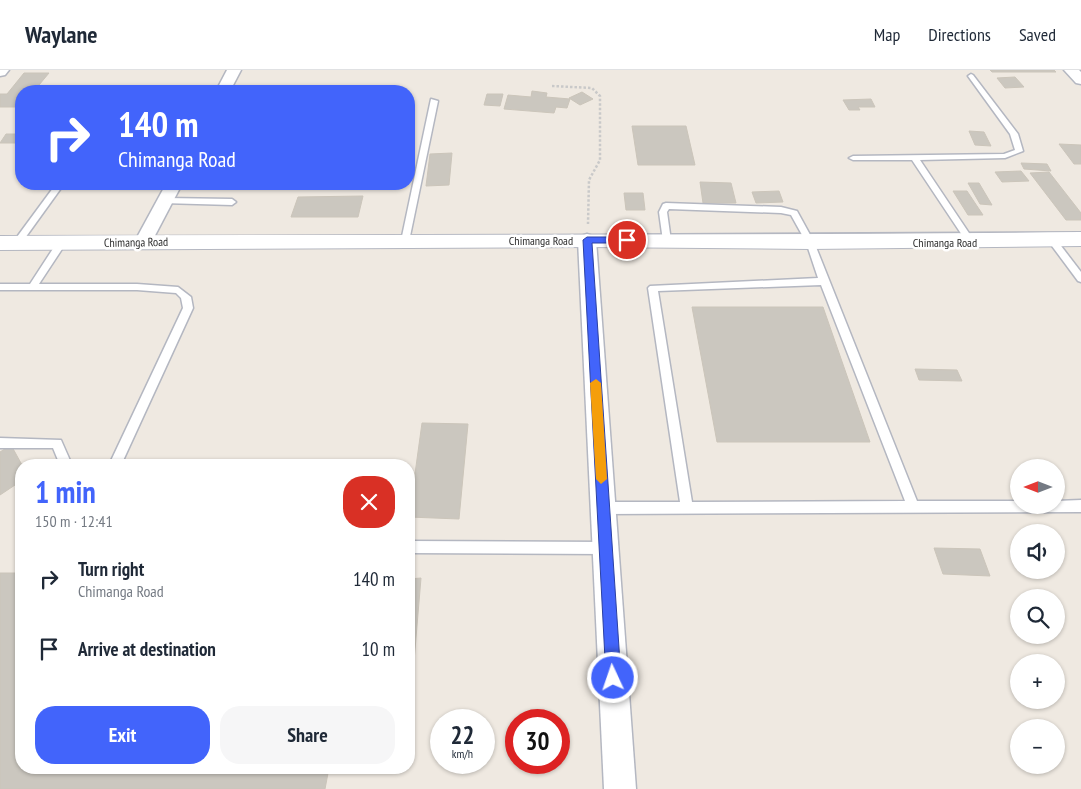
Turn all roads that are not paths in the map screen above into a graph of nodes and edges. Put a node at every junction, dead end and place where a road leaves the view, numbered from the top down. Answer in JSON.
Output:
{"nodes":[{"id":1,"x":234,"y":70,"type":"edge"},
{"id":2,"x":1072,"y":70,"type":"edge"},
{"id":3,"x":971,"y":76,"type":"dead end"},
{"id":4,"x":1081,"y":80,"type":"edge"},
{"id":5,"x":226,"y":85,"type":"edge"},
{"id":6,"x":434,"y":101,"type":"dead end"},
{"id":7,"x":914,"y":157,"type":"junction"},
{"id":8,"x":853,"y":158,"type":"dead end"},
{"id":9,"x":55,"y":190,"type":"edge"},
{"id":10,"x":171,"y":190,"type":"edge"},
{"id":11,"x":165,"y":201,"type":"junction"},
{"id":12,"x":232,"y":202,"type":"dead end"},
{"id":13,"x":1081,"y":239,"type":"edge"},
{"id":14,"x":405,"y":240,"type":"junction"},
{"id":15,"x":587,"y":240,"type":"junction"},
{"id":16,"x":1052,"y":240,"type":"junction"},
{"id":17,"x":144,"y":241,"type":"junction"},
{"id":18,"x":667,"y":241,"type":"junction"},
{"id":19,"x":810,"y":242,"type":"junction"},
{"id":20,"x":971,"y":242,"type":"junction"},
{"id":21,"x":8,"y":243,"type":"edge"},
{"id":22,"x":61,"y":243,"type":"junction"},
{"id":23,"x":1081,"y":280,"type":"edge"},
{"id":24,"x":824,"y":281,"type":"junction"},
{"id":25,"x":33,"y":286,"type":"junction"},
{"id":26,"x":0,"y":287,"type":"edge"},
{"id":27,"x":0,"y":443,"type":"edge"},
{"id":28,"x":64,"y":459,"type":"edge"},
{"id":29,"x":118,"y":459,"type":"edge"},
{"id":30,"x":1081,"y":506,"type":"edge"},
{"id":31,"x":687,"y":507,"type":"junction"},
{"id":32,"x":603,"y":508,"type":"junction"},
{"id":33,"x":914,"y":508,"type":"junction"},
{"id":34,"x":415,"y":547,"type":"edge"},
{"id":35,"x":606,"y":548,"type":"junction"},
{"id":36,"x":620,"y":789,"type":"edge"}],
"edges":[{"from":1,"to":5,"type":"street"},
{"from":2,"to":4,"type":"street"},
{"from":3,"to":7,"type":"lane"},
{"from":6,"to":14,"type":"lane"},
{"from":7,"to":8,"type":"lane"},
{"from":7,"to":20,"type":"lane"},
{"from":9,"to":21,"type":"lane"},
{"from":10,"to":11,"type":"street"},
{"from":11,"to":12,"type":"lane"},
{"from":11,"to":17,"type":"street"},
{"from":13,"to":16,"type":"street","name":"Chimanga Road"},
{"from":14,"to":15,"type":"street","name":"Chimanga Road"},
{"from":14,"to":17,"type":"street","name":"Chimanga Road"},
{"from":15,"to":18,"type":"street","name":"Chimanga Road"},
{"from":15,"to":32,"type":"street"},
{"from":16,"to":20,"type":"street","name":"Chimanga Road"},
{"from":16,"to":23,"type":"lane"},
{"from":17,"to":22,"type":"street","name":"Chimanga Road"},
{"from":18,"to":19,"type":"street","name":"Chimanga Road"},
{"from":18,"to":19,"type":"lane"},
{"from":19,"to":20,"type":"street","name":"Chimanga Road"},
{"from":19,"to":24,"type":"lane"},
{"from":21,"to":22,"type":"street","name":"Chimanga Road"},
{"from":22,"to":25,"type":"lane"},
{"from":24,"to":31,"type":"lane"},
{"from":24,"to":33,"type":"lane"},
{"from":25,"to":26,"type":"lane"},
{"from":25,"to":29,"type":"lane"},
{"from":27,"to":28,"type":"lane"},
{"from":30,"to":33,"type":"lane"},
{"from":31,"to":32,"type":"lane"},
{"from":31,"to":33,"type":"lane"},
{"from":32,"to":35,"type":"street"},
{"from":34,"to":35,"type":"lane"},
{"from":35,"to":36,"type":"street"}]}
